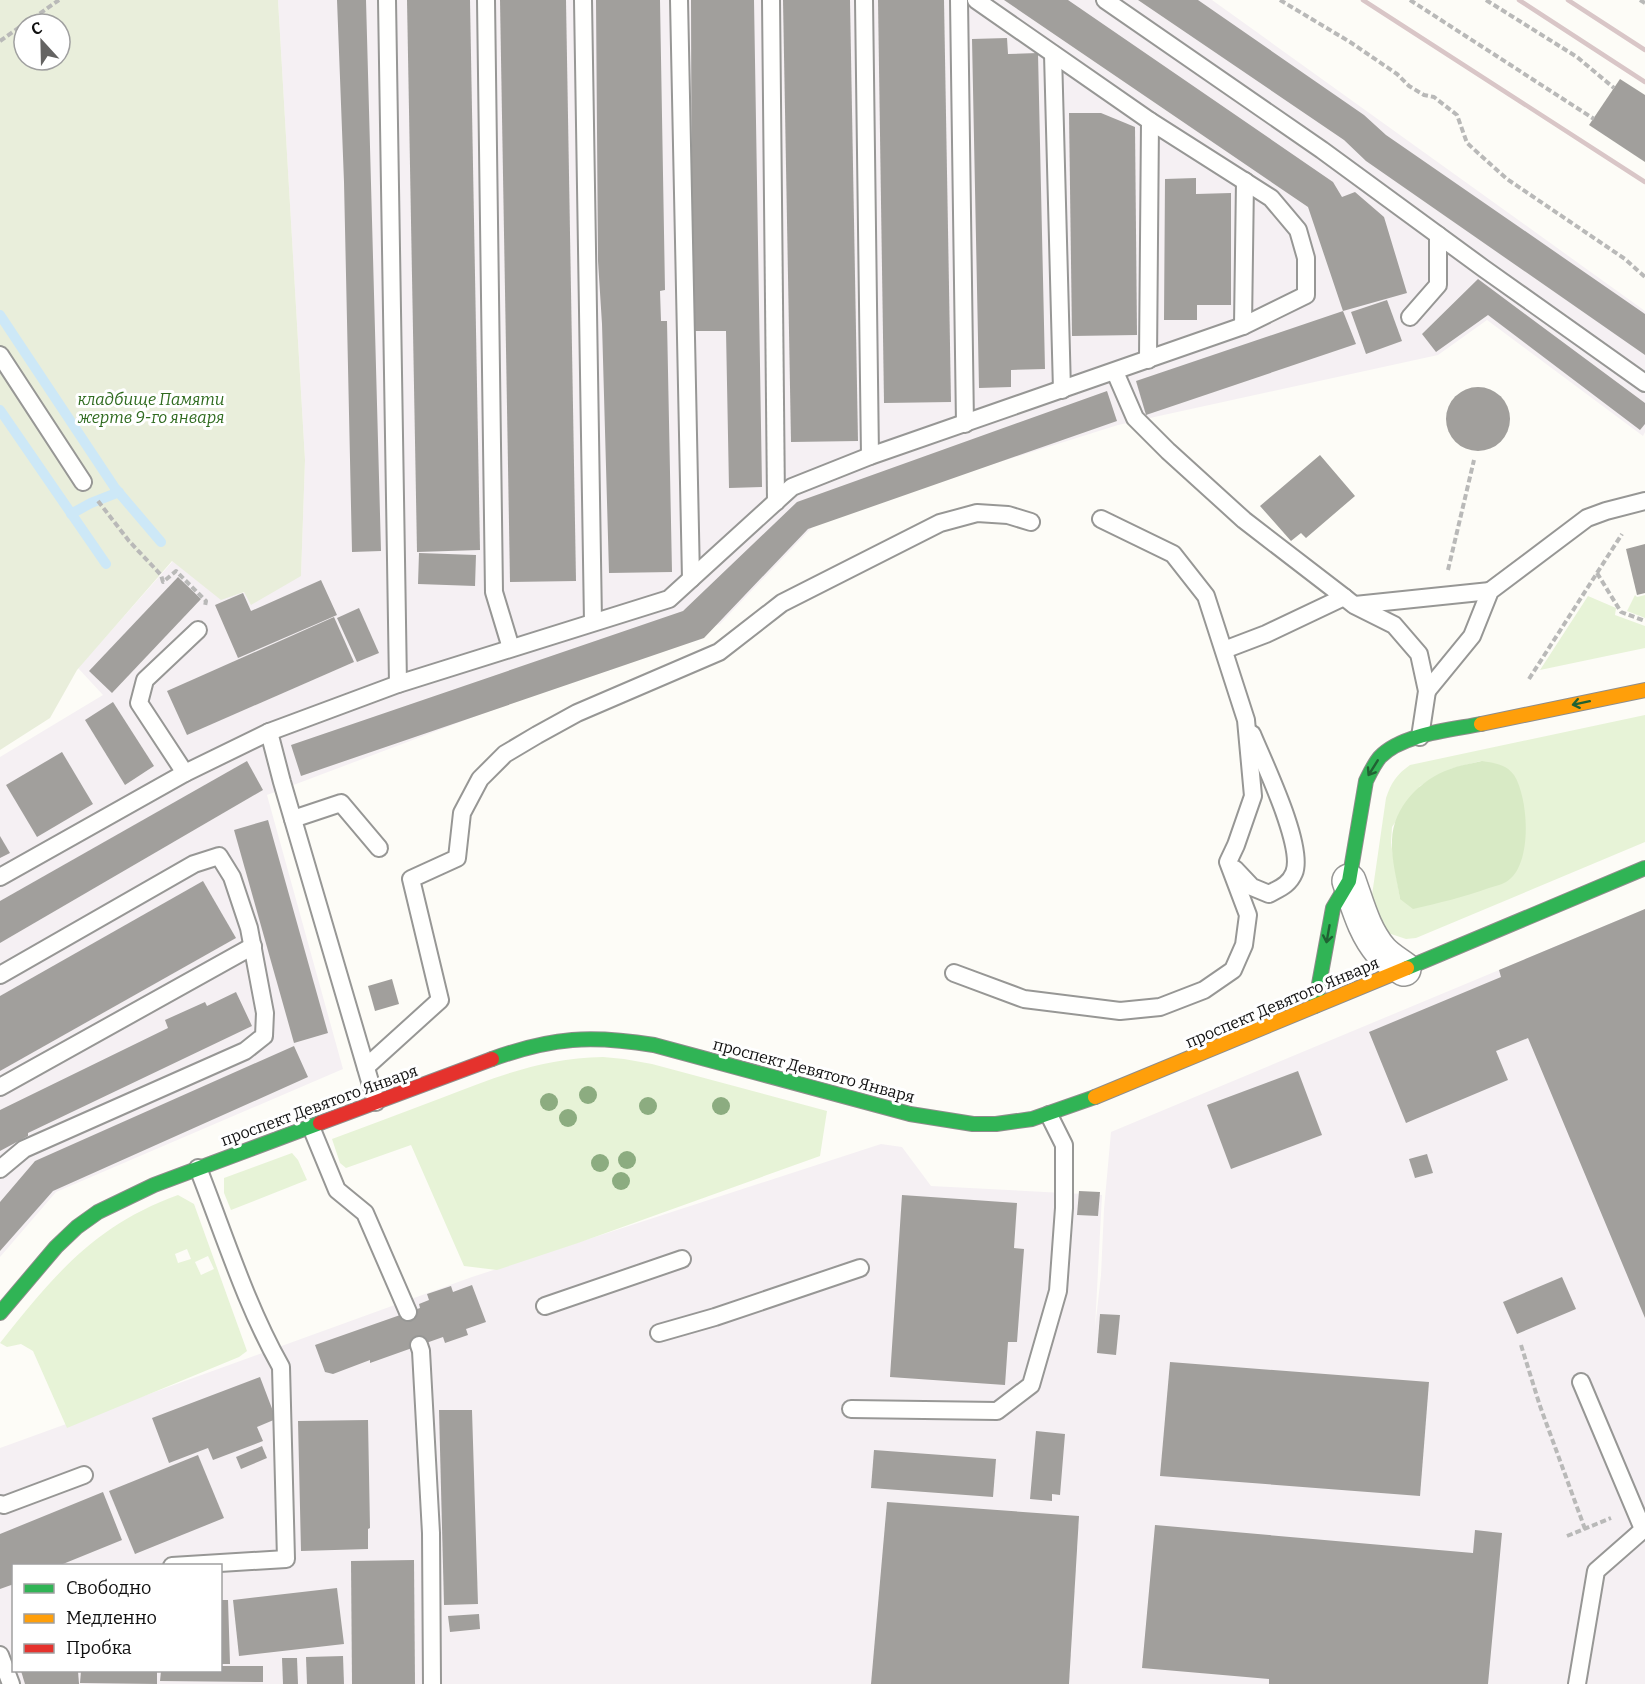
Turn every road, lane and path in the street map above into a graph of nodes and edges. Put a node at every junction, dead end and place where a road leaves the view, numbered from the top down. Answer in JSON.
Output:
{"nodes":[{"id":1,"x":59,"y":0,"type":"edge"},
{"id":2,"x":387,"y":0,"type":"edge"},
{"id":3,"x":486,"y":0,"type":"edge"},
{"id":4,"x":583,"y":0,"type":"edge"},
{"id":5,"x":679,"y":0,"type":"edge"},
{"id":6,"x":771,"y":0,"type":"edge"},
{"id":7,"x":864,"y":0,"type":"edge"},
{"id":8,"x":959,"y":0,"type":"edge"},
{"id":9,"x":976,"y":0,"type":"edge"},
{"id":10,"x":1105,"y":0,"type":"edge"},
{"id":11,"x":1280,"y":0,"type":"edge"},
{"id":12,"x":1410,"y":0,"type":"edge"},
{"id":13,"x":1486,"y":0,"type":"edge"},
{"id":14,"x":1640,"y":0,"type":"edge"},
{"id":15,"x":1645,"y":3,"type":"edge"},
{"id":16,"x":42,"y":12,"type":"edge"},
{"id":17,"x":1053,"y":54,"type":"junction"},
{"id":18,"x":1614,"y":88,"type":"dead end"},
{"id":19,"x":1594,"y":119,"type":"dead end"},
{"id":20,"x":1150,"y":121,"type":"junction"},
{"id":21,"x":1245,"y":182,"type":"junction"},
{"id":22,"x":1438,"y":235,"type":"junction"},
{"id":23,"x":1645,"y":277,"type":"edge"},
{"id":24,"x":1410,"y":317,"type":"dead end"},
{"id":25,"x":1243,"y":326,"type":"junction"},
{"id":26,"x":0,"y":355,"type":"edge"},
{"id":27,"x":1148,"y":360,"type":"junction"},
{"id":28,"x":1115,"y":372,"type":"junction"},
{"id":29,"x":1645,"y":383,"type":"edge"},
{"id":30,"x":1062,"y":390,"type":"junction"},
{"id":31,"x":965,"y":424,"type":"junction"},
{"id":32,"x":870,"y":456,"type":"junction"},
{"id":33,"x":1474,"y":460,"type":"dead end"},
{"id":34,"x":83,"y":482,"type":"dead end"},
{"id":35,"x":776,"y":502,"type":"junction"},
{"id":36,"x":1644,"y":502,"type":"edge"},
{"id":37,"x":102,"y":507,"type":"dead end"},
{"id":38,"x":1101,"y":519,"type":"dead end"},
{"id":39,"x":1031,"y":522,"type":"dead end"},
{"id":40,"x":1597,"y":573,"type":"junction"},
{"id":41,"x":691,"y":579,"type":"junction"},
{"id":42,"x":1490,"y":591,"type":"junction"},
{"id":43,"x":1441,"y":596,"type":"junction"},
{"id":44,"x":1349,"y":601,"type":"junction"},
{"id":45,"x":1645,"y":621,"type":"edge"},
{"id":46,"x":593,"y":622,"type":"junction"},
{"id":47,"x":198,"y":630,"type":"joint"},
{"id":48,"x":510,"y":648,"type":"junction"},
{"id":49,"x":1224,"y":650,"type":"junction"},
{"id":50,"x":1527,"y":682,"type":"dead end"},
{"id":51,"x":398,"y":684,"type":"junction"},
{"id":52,"x":1645,"y":690,"type":"edge"},
{"id":53,"x":1427,"y":691,"type":"junction"},
{"id":54,"x":1246,"y":720,"type":"junction"},
{"id":55,"x":269,"y":732,"type":"junction"},
{"id":56,"x":1420,"y":737,"type":"junction"},
{"id":57,"x":185,"y":773,"type":"junction"},
{"id":58,"x":293,"y":819,"type":"junction"},
{"id":59,"x":379,"y":848,"type":"dead end"},
{"id":60,"x":1228,"y":862,"type":"junction"},
{"id":61,"x":1645,"y":868,"type":"edge"},
{"id":62,"x":0,"y":877,"type":"edge"},
{"id":63,"x":1349,"y":881,"type":"junction"},
{"id":64,"x":253,"y":946,"type":"junction"},
{"id":65,"x":1404,"y":969,"type":"junction"},
{"id":66,"x":954,"y":973,"type":"dead end"},
{"id":67,"x":0,"y":975,"type":"edge"},
{"id":68,"x":1315,"y":1006,"type":"junction"},
{"id":69,"x":366,"y":1066,"type":"junction"},
{"id":70,"x":0,"y":1087,"type":"edge"},
{"id":71,"x":376,"y":1101,"type":"junction"},
{"id":72,"x":1049,"y":1115,"type":"junction"},
{"id":73,"x":311,"y":1127,"type":"junction"},
{"id":74,"x":0,"y":1168,"type":"edge"},
{"id":75,"x":198,"y":1168,"type":"junction"},
{"id":76,"x":682,"y":1260,"type":"dead end"},
{"id":77,"x":860,"y":1268,"type":"dead end"},
{"id":78,"x":545,"y":1306,"type":"dead end"},
{"id":79,"x":408,"y":1312,"type":"dead end"},
{"id":80,"x":0,"y":1313,"type":"edge"},
{"id":81,"x":659,"y":1333,"type":"dead end"},
{"id":82,"x":419,"y":1345,"type":"dead end"},
{"id":83,"x":1521,"y":1345,"type":"dead end"},
{"id":84,"x":1581,"y":1382,"type":"dead end"},
{"id":85,"x":851,"y":1409,"type":"dead end"},
{"id":86,"x":84,"y":1475,"type":"dead end"},
{"id":87,"x":0,"y":1504,"type":"edge"},
{"id":88,"x":1634,"y":1508,"type":"junction"},
{"id":89,"x":1585,"y":1529,"type":"junction"},
{"id":90,"x":1644,"y":1529,"type":"edge"},
{"id":91,"x":1567,"y":1536,"type":"dead end"},
{"id":92,"x":205,"y":1564,"type":"edge"},
{"id":93,"x":0,"y":1655,"type":"edge"},
{"id":94,"x":11,"y":1684,"type":"edge"},
{"id":95,"x":432,"y":1684,"type":"edge"},
{"id":96,"x":1577,"y":1684,"type":"edge"}],
"edges":[{"from":1,"to":16,"type":"path"},
{"from":2,"to":51,"type":"lane"},
{"from":3,"to":48,"type":"lane"},
{"from":4,"to":46,"type":"lane"},
{"from":5,"to":41,"type":"lane"},
{"from":6,"to":35,"type":"lane"},
{"from":7,"to":32,"type":"lane"},
{"from":8,"to":31,"type":"lane"},
{"from":9,"to":17,"type":"lane"},
{"from":10,"to":22,"type":"lane"},
{"from":11,"to":23,"type":"path"},
{"from":12,"to":19,"type":"path"},
{"from":13,"to":18,"type":"path"},
{"from":14,"to":15,"type":"path"},
{"from":17,"to":20,"type":"lane"},
{"from":17,"to":30,"type":"lane"},
{"from":20,"to":21,"type":"lane"},
{"from":20,"to":27,"type":"lane"},
{"from":21,"to":25,"type":"lane"},
{"from":21,"to":25,"type":"lane"},
{"from":22,"to":24,"type":"lane"},
{"from":22,"to":29,"type":"lane"},
{"from":25,"to":27,"type":"lane"},
{"from":26,"to":34,"type":"lane"},
{"from":27,"to":28,"type":"lane"},
{"from":28,"to":30,"type":"lane"},
{"from":28,"to":44,"type":"lane"},
{"from":30,"to":31,"type":"lane"},
{"from":31,"to":32,"type":"lane"},
{"from":32,"to":35,"type":"lane"},
{"from":33,"to":43,"type":"path"},
{"from":35,"to":41,"type":"lane"},
{"from":36,"to":40,"type":"path"},
{"from":36,"to":42,"type":"lane"},
{"from":37,"to":47,"type":"path"},
{"from":38,"to":49,"type":"lane"},
{"from":39,"to":69,"type":"lane"},
{"from":40,"to":45,"type":"path"},
{"from":40,"to":50,"type":"path"},
{"from":41,"to":46,"type":"lane"},
{"from":42,"to":43,"type":"lane"},
{"from":42,"to":53,"type":"lane"},
{"from":43,"to":44,"type":"lane"},
{"from":44,"to":49,"type":"lane"},
{"from":44,"to":53,"type":"lane"},
{"from":46,"to":48,"type":"lane"},
{"from":47,"to":57,"type":"lane"},
{"from":48,"to":51,"type":"lane"},
{"from":49,"to":54,"type":"lane"},
{"from":51,"to":55,"type":"lane"},
{"from":52,"to":56,"type":"street","one_way":true},
{"from":53,"to":56,"type":"lane"},
{"from":54,"to":60,"type":"lane"},
{"from":54,"to":60,"type":"lane"},
{"from":55,"to":57,"type":"lane"},
{"from":55,"to":58,"type":"lane"},
{"from":56,"to":63,"type":"street","one_way":true},
{"from":57,"to":62,"type":"lane"},
{"from":58,"to":59,"type":"lane"},
{"from":58,"to":69,"type":"lane"},
{"from":60,"to":66,"type":"lane"},
{"from":61,"to":65,"type":"street","name":"проспект Девятого Января"},
{"from":63,"to":65,"type":"street"},
{"from":63,"to":68,"type":"street","one_way":true},
{"from":64,"to":67,"type":"lane"},
{"from":64,"to":70,"type":"lane"},
{"from":64,"to":74,"type":"lane"},
{"from":65,"to":68,"type":"street","name":"проспект Девятого Января"},
{"from":68,"to":72,"type":"street","name":"проспект Девятого Января"},
{"from":69,"to":71,"type":"lane"},
{"from":71,"to":72,"type":"street","name":"проспект Девятого Января"},
{"from":71,"to":73,"type":"street","name":"проспект Девятого Января"},
{"from":72,"to":85,"type":"lane"},
{"from":73,"to":75,"type":"street","name":"проспект Девятого Января"},
{"from":73,"to":79,"type":"lane"},
{"from":75,"to":80,"type":"street","name":"проспект Девятого Января"},
{"from":75,"to":92,"type":"lane"},
{"from":76,"to":78,"type":"lane"},
{"from":77,"to":81,"type":"lane"},
{"from":82,"to":95,"type":"lane"},
{"from":83,"to":89,"type":"path"},
{"from":84,"to":88,"type":"lane"},
{"from":86,"to":87,"type":"lane"},
{"from":88,"to":89,"type":"path"},
{"from":88,"to":90,"type":"lane"},
{"from":89,"to":91,"type":"path"},
{"from":90,"to":96,"type":"lane"},
{"from":93,"to":94,"type":"lane"}]}
